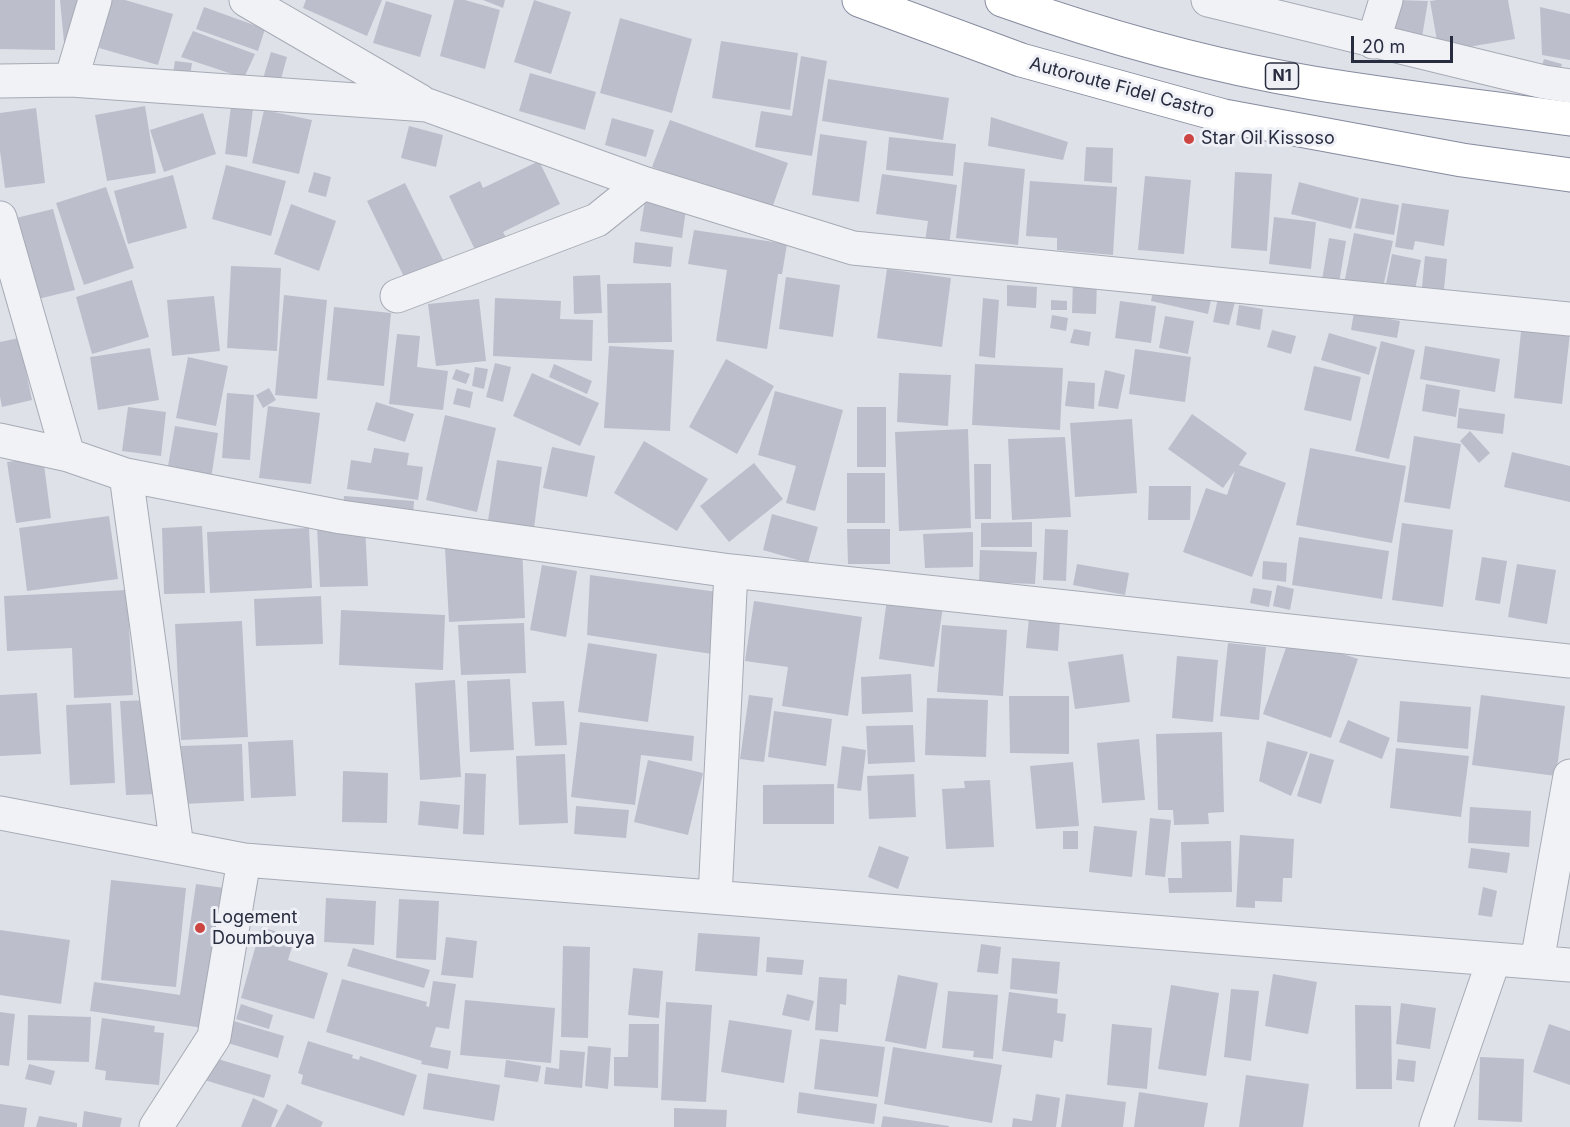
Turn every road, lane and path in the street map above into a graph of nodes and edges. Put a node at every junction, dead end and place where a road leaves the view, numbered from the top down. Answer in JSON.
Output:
{"nodes":[{"id":1,"x":95,"y":0,"type":"edge"},
{"id":2,"x":246,"y":0,"type":"edge"},
{"id":3,"x":859,"y":0,"type":"edge"},
{"id":4,"x":1002,"y":0,"type":"edge"},
{"id":5,"x":1208,"y":0,"type":"edge"},
{"id":6,"x":1386,"y":0,"type":"edge"},
{"id":7,"x":1373,"y":42,"type":"junction"},
{"id":8,"x":71,"y":80,"type":"junction"},
{"id":9,"x":0,"y":81,"type":"edge"},
{"id":10,"x":1570,"y":86,"type":"edge"},
{"id":11,"x":427,"y":105,"type":"junction"},
{"id":12,"x":1570,"y":119,"type":"edge"},
{"id":13,"x":1570,"y":176,"type":"edge"},
{"id":14,"x":643,"y":183,"type":"junction"},
{"id":15,"x":0,"y":218,"type":"edge"},
{"id":16,"x":397,"y":296,"type":"dead end"},
{"id":17,"x":1570,"y":319,"type":"edge"},
{"id":18,"x":0,"y":440,"type":"edge"},
{"id":19,"x":68,"y":454,"type":"junction"},
{"id":20,"x":126,"y":474,"type":"junction"},
{"id":21,"x":731,"y":571,"type":"junction"},
{"id":22,"x":1570,"y":662,"type":"edge"},
{"id":23,"x":1570,"y":776,"type":"edge"},
{"id":24,"x":0,"y":813,"type":"edge"},
{"id":25,"x":177,"y":847,"type":"junction"},
{"id":26,"x":244,"y":860,"type":"junction"},
{"id":27,"x":715,"y":897,"type":"junction"},
{"id":28,"x":1494,"y":959,"type":"junction"},
{"id":29,"x":1537,"y":962,"type":"junction"},
{"id":30,"x":1570,"y":965,"type":"edge"},
{"id":31,"x":156,"y":1127,"type":"edge"},
{"id":32,"x":1436,"y":1127,"type":"edge"}],
"edges":[{"from":1,"to":8,"type":"street"},
{"from":2,"to":11,"type":"street"},
{"from":3,"to":13,"type":"highway","name":"Autoroute Fidel Castro"},
{"from":4,"to":12,"type":"highway","number":"N1"},
{"from":5,"to":7,"type":"street"},
{"from":6,"to":7,"type":"street"},
{"from":7,"to":10,"type":"street"},
{"from":8,"to":9,"type":"street"},
{"from":8,"to":11,"type":"street"},
{"from":11,"to":14,"type":"street"},
{"from":14,"to":16,"type":"street"},
{"from":14,"to":17,"type":"street"},
{"from":15,"to":19,"type":"street"},
{"from":18,"to":19,"type":"street"},
{"from":19,"to":20,"type":"street"},
{"from":20,"to":21,"type":"street"},
{"from":20,"to":25,"type":"street"},
{"from":21,"to":22,"type":"street"},
{"from":21,"to":27,"type":"street"},
{"from":23,"to":29,"type":"street"},
{"from":24,"to":25,"type":"street"},
{"from":25,"to":26,"type":"street"},
{"from":26,"to":27,"type":"street"},
{"from":26,"to":31,"type":"street"},
{"from":27,"to":28,"type":"street"},
{"from":28,"to":29,"type":"street"},
{"from":28,"to":32,"type":"street"},
{"from":29,"to":30,"type":"street"}]}
